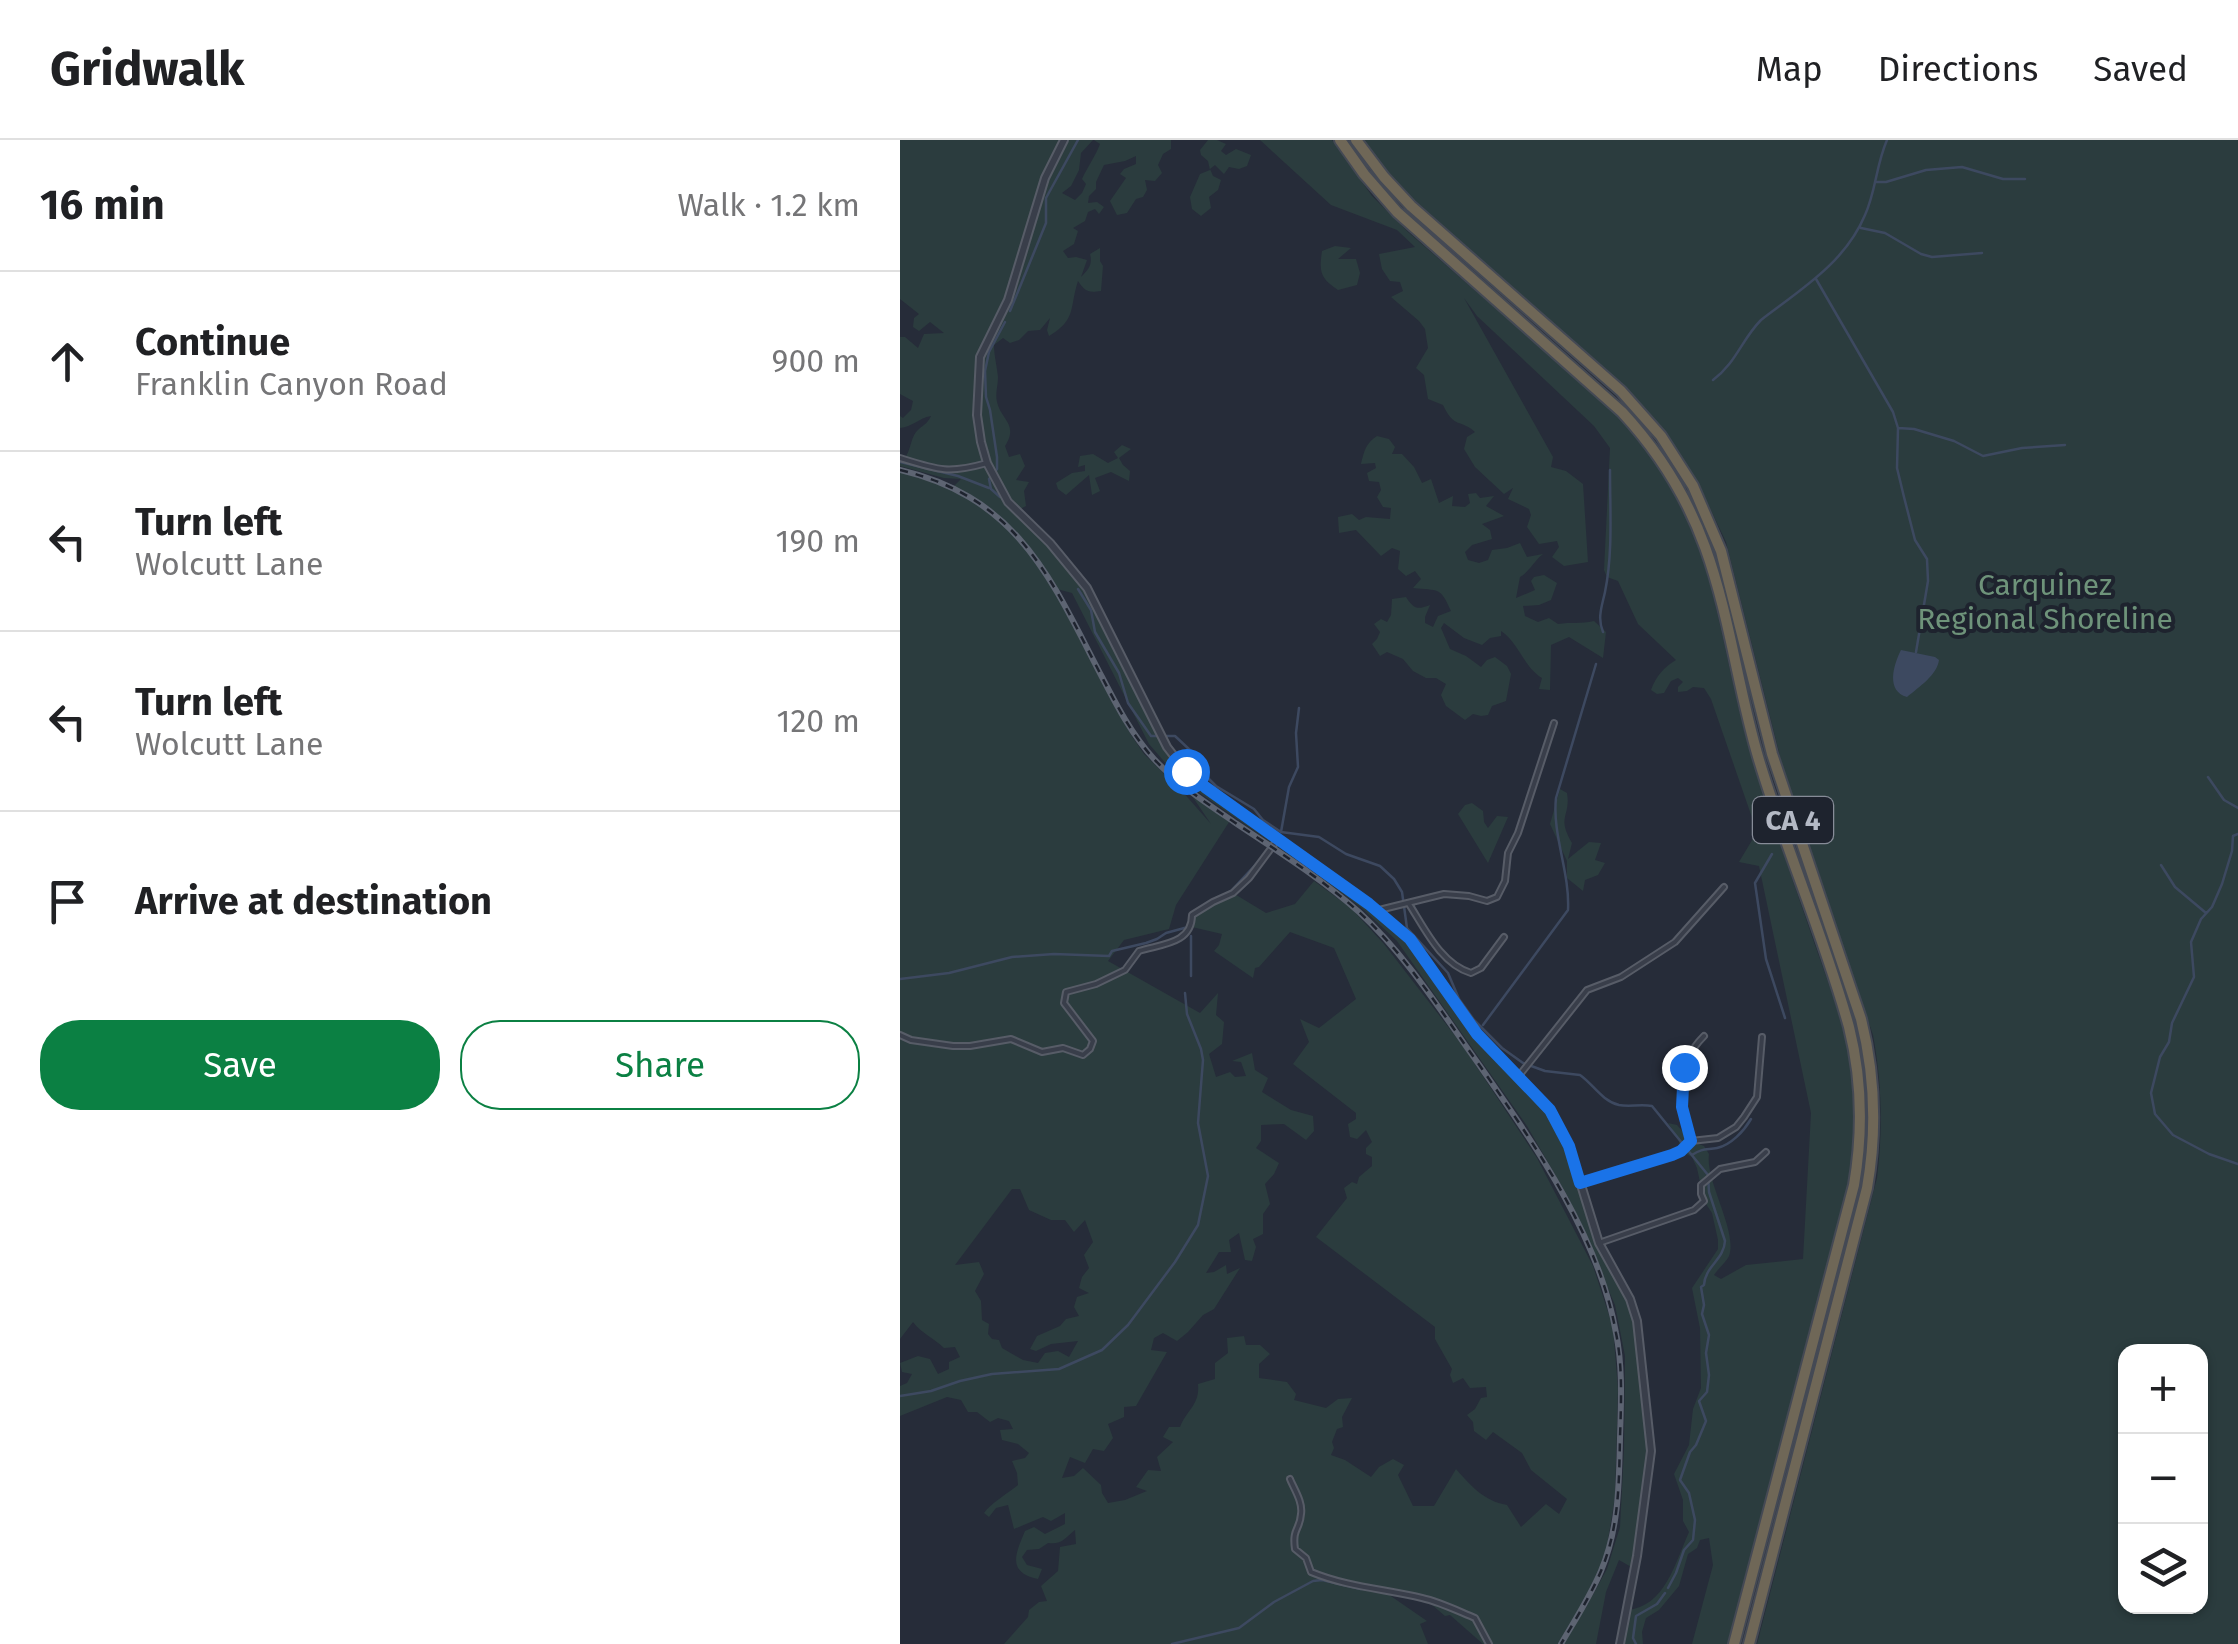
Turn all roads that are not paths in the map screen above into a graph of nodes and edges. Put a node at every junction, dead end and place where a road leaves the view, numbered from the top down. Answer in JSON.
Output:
{"nodes":[{"id":1,"x":1064,"y":140,"type":"edge"},
{"id":2,"x":1340,"y":140,"type":"edge"},
{"id":3,"x":1356,"y":140,"type":"edge"},
{"id":4,"x":900,"y":458,"type":"edge"},
{"id":5,"x":987,"y":463,"type":"junction"},
{"id":6,"x":1554,"y":723,"type":"dead end"},
{"id":7,"x":1278,"y":839,"type":"junction"},
{"id":8,"x":1724,"y":887,"type":"dead end"},
{"id":9,"x":1408,"y":903,"type":"junction"},
{"id":10,"x":1377,"y":910,"type":"junction"},
{"id":11,"x":1504,"y":937,"type":"dead end"},
{"id":12,"x":900,"y":1036,"type":"edge"},
{"id":13,"x":1704,"y":1036,"type":"dead end"},
{"id":14,"x":1762,"y":1037,"type":"dead end"},
{"id":15,"x":1518,"y":1077,"type":"junction"},
{"id":16,"x":1691,"y":1141,"type":"junction"},
{"id":17,"x":1766,"y":1152,"type":"dead end"},
{"id":18,"x":1580,"y":1183,"type":"junction"},
{"id":19,"x":1599,"y":1243,"type":"junction"},
{"id":20,"x":1290,"y":1479,"type":"dead end"},
{"id":21,"x":1489,"y":1644,"type":"edge"},
{"id":22,"x":1620,"y":1644,"type":"edge"},
{"id":23,"x":1734,"y":1644,"type":"edge"},
{"id":24,"x":1750,"y":1644,"type":"edge"}],
"edges":[{"from":1,"to":5,"type":"street"},
{"from":2,"to":23,"type":"highway","number":"CA 4"},
{"from":3,"to":24,"type":"highway","number":"CA 4"},
{"from":4,"to":5,"type":"street"},
{"from":5,"to":7,"type":"street"},
{"from":6,"to":9,"type":"street"},
{"from":7,"to":10,"type":"street"},
{"from":7,"to":12,"type":"street"},
{"from":8,"to":15,"type":"street"},
{"from":9,"to":10,"type":"street"},
{"from":9,"to":11,"type":"street"},
{"from":10,"to":15,"type":"street"},
{"from":13,"to":16,"type":"street"},
{"from":14,"to":16,"type":"street"},
{"from":15,"to":18,"type":"street"},
{"from":16,"to":18,"type":"street"},
{"from":17,"to":19,"type":"street"},
{"from":18,"to":19,"type":"street"},
{"from":19,"to":22,"type":"street"},
{"from":20,"to":21,"type":"street"}]}
